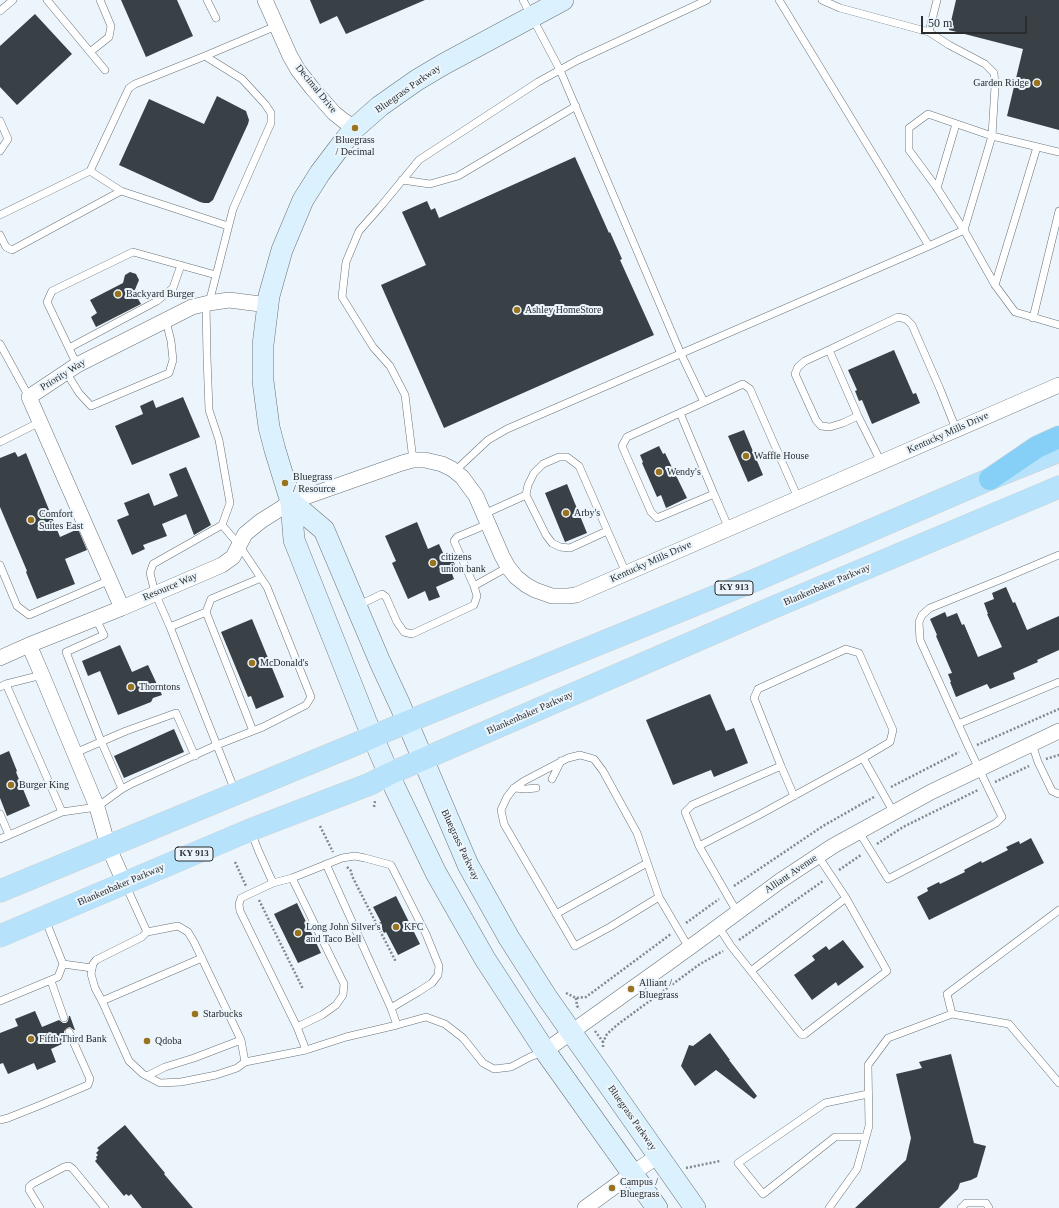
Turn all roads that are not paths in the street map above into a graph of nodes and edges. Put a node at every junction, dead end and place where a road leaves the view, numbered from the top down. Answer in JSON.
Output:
{"nodes":[{"id":1,"x":12,"y":0,"type":"edge"},
{"id":2,"x":47,"y":0,"type":"edge"},
{"id":3,"x":100,"y":0,"type":"edge"},
{"id":4,"x":207,"y":0,"type":"edge"},
{"id":5,"x":265,"y":0,"type":"edge"},
{"id":6,"x":563,"y":0,"type":"edge"},
{"id":7,"x":707,"y":0,"type":"edge"},
{"id":8,"x":779,"y":0,"type":"edge"},
{"id":9,"x":822,"y":0,"type":"edge"},
{"id":10,"x":842,"y":0,"type":"edge"},
{"id":11,"x":937,"y":0,"type":"edge"},
{"id":12,"x":527,"y":8,"type":"edge"},
{"id":13,"x":840,"y":8,"type":"junction"},
{"id":14,"x":0,"y":11,"type":"edge"},
{"id":15,"x":216,"y":18,"type":"dead end"},
{"id":16,"x":276,"y":26,"type":"junction"},
{"id":17,"x":929,"y":32,"type":"junction"},
{"id":18,"x":90,"y":52,"type":"junction"},
{"id":19,"x":205,"y":56,"type":"junction"},
{"id":20,"x":105,"y":70,"type":"dead end"},
{"id":21,"x":560,"y":70,"type":"junction"},
{"id":22,"x":576,"y":106,"type":"junction"},
{"id":23,"x":0,"y":121,"type":"edge"},
{"id":24,"x":956,"y":124,"type":"junction"},
{"id":25,"x":355,"y":128,"type":"junction"},
{"id":26,"x":992,"y":136,"type":"junction"},
{"id":27,"x":1037,"y":147,"type":"junction"},
{"id":28,"x":0,"y":151,"type":"edge"},
{"id":29,"x":1059,"y":152,"type":"edge"},
{"id":30,"x":90,"y":171,"type":"junction"},
{"id":31,"x":402,"y":180,"type":"junction"},
{"id":32,"x":937,"y":188,"type":"junction"},
{"id":33,"x":121,"y":191,"type":"junction"},
{"id":34,"x":1059,"y":212,"type":"edge"},
{"id":35,"x":0,"y":215,"type":"edge"},
{"id":36,"x":228,"y":226,"type":"junction"},
{"id":37,"x":964,"y":230,"type":"junction"},
{"id":38,"x":0,"y":235,"type":"edge"},
{"id":39,"x":929,"y":246,"type":"junction"},
{"id":40,"x":181,"y":265,"type":"junction"},
{"id":41,"x":216,"y":275,"type":"junction"},
{"id":42,"x":995,"y":285,"type":"junction"},
{"id":43,"x":208,"y":303,"type":"junction"},
{"id":44,"x":268,"y":305,"type":"junction"},
{"id":45,"x":1032,"y":318,"type":"junction"},
{"id":46,"x":166,"y":321,"type":"junction"},
{"id":47,"x":1059,"y":325,"type":"edge"},
{"id":48,"x":0,"y":344,"type":"edge"},
{"id":49,"x":68,"y":348,"type":"junction"},
{"id":50,"x":828,"y":350,"type":"junction"},
{"id":51,"x":680,"y":354,"type":"junction"},
{"id":52,"x":71,"y":369,"type":"junction"},
{"id":53,"x":1059,"y":385,"type":"edge"},
{"id":54,"x":29,"y":397,"type":"junction"},
{"id":55,"x":704,"y":402,"type":"junction"},
{"id":56,"x":680,"y":413,"type":"junction"},
{"id":57,"x":858,"y":416,"type":"junction"},
{"id":58,"x":40,"y":422,"type":"junction"},
{"id":59,"x":956,"y":429,"type":"junction"},
{"id":60,"x":1059,"y":437,"type":"edge"},
{"id":61,"x":0,"y":442,"type":"edge"},
{"id":62,"x":1059,"y":451,"type":"edge"},
{"id":63,"x":413,"y":460,"type":"junction"},
{"id":64,"x":881,"y":462,"type":"junction"},
{"id":65,"x":455,"y":471,"type":"junction"},
{"id":66,"x":990,"y":479,"type":"junction"},
{"id":67,"x":1059,"y":488,"type":"edge"},
{"id":68,"x":714,"y":494,"type":"junction"},
{"id":69,"x":526,"y":495,"type":"junction"},
{"id":70,"x":798,"y":498,"type":"junction"},
{"id":71,"x":291,"y":502,"type":"junction"},
{"id":72,"x":486,"y":519,"type":"junction"},
{"id":73,"x":222,"y":525,"type":"junction"},
{"id":74,"x":728,"y":528,"type":"junction"},
{"id":75,"x":607,"y":531,"type":"junction"},
{"id":76,"x":239,"y":545,"type":"junction"},
{"id":77,"x":1059,"y":555,"type":"edge"},
{"id":78,"x":0,"y":565,"type":"edge"},
{"id":79,"x":508,"y":567,"type":"junction"},
{"id":80,"x":626,"y":573,"type":"junction"},
{"id":81,"x":261,"y":578,"type":"junction"},
{"id":82,"x":110,"y":580,"type":"junction"},
{"id":83,"x":474,"y":586,"type":"junction"},
{"id":84,"x":155,"y":593,"type":"junction"},
{"id":85,"x":356,"y":606,"type":"junction"},
{"id":86,"x":122,"y":608,"type":"junction"},
{"id":87,"x":206,"y":612,"type":"junction"},
{"id":88,"x":96,"y":618,"type":"junction"},
{"id":89,"x":170,"y":627,"type":"junction"},
{"id":90,"x":29,"y":645,"type":"junction"},
{"id":91,"x":0,"y":658,"type":"edge"},
{"id":92,"x":42,"y":675,"type":"junction"},
{"id":93,"x":1059,"y":682,"type":"edge"},
{"id":94,"x":3,"y":685,"type":"edge"},
{"id":95,"x":407,"y":722,"type":"junction"},
{"id":96,"x":958,"y":724,"type":"junction"},
{"id":97,"x":253,"y":731,"type":"junction"},
{"id":98,"x":1059,"y":731,"type":"edge"},
{"id":99,"x":373,"y":737,"type":"junction"},
{"id":100,"x":101,"y":741,"type":"junction"},
{"id":101,"x":1032,"y":744,"type":"junction"},
{"id":102,"x":218,"y":745,"type":"junction"},
{"id":103,"x":75,"y":753,"type":"junction"},
{"id":104,"x":195,"y":756,"type":"junction"},
{"id":105,"x":863,"y":758,"type":"junction"},
{"id":106,"x":424,"y":760,"type":"junction"},
{"id":107,"x":561,"y":761,"type":"junction"},
{"id":108,"x":781,"y":766,"type":"junction"},
{"id":109,"x":979,"y":769,"type":"junction"},
{"id":110,"x":389,"y":774,"type":"junction"},
{"id":111,"x":552,"y":779,"type":"dead end"},
{"id":112,"x":514,"y":788,"type":"junction"},
{"id":113,"x":536,"y":788,"type":"dead end"},
{"id":114,"x":122,"y":790,"type":"junction"},
{"id":115,"x":236,"y":793,"type":"junction"},
{"id":116,"x":1059,"y":794,"type":"edge"},
{"id":117,"x":794,"y":796,"type":"junction"},
{"id":118,"x":97,"y":807,"type":"junction"},
{"id":119,"x":62,"y":812,"type":"junction"},
{"id":120,"x":894,"y":813,"type":"junction"},
{"id":121,"x":0,"y":814,"type":"edge"},
{"id":122,"x":250,"y":830,"type":"junction"},
{"id":123,"x":859,"y":832,"type":"junction"},
{"id":124,"x":9,"y":835,"type":"junction"},
{"id":125,"x":0,"y":838,"type":"edge"},
{"id":126,"x":108,"y":846,"type":"junction"},
{"id":127,"x":699,"y":846,"type":"junction"},
{"id":128,"x":818,"y":856,"type":"junction"},
{"id":129,"x":648,"y":863,"type":"junction"},
{"id":130,"x":326,"y":864,"type":"junction"},
{"id":131,"x":292,"y":878,"type":"junction"},
{"id":132,"x":273,"y":883,"type":"junction"},
{"id":133,"x":125,"y":884,"type":"junction"},
{"id":134,"x":0,"y":891,"type":"edge"},
{"id":135,"x":659,"y":897,"type":"junction"},
{"id":136,"x":846,"y":898,"type":"junction"},
{"id":137,"x":1059,"y":910,"type":"edge"},
{"id":138,"x":736,"y":912,"type":"junction"},
{"id":139,"x":556,"y":914,"type":"junction"},
{"id":140,"x":44,"y":917,"type":"junction"},
{"id":141,"x":718,"y":926,"type":"junction"},
{"id":142,"x":147,"y":932,"type":"junction"},
{"id":143,"x":0,"y":936,"type":"edge"},
{"id":144,"x":689,"y":948,"type":"junction"},
{"id":145,"x":202,"y":958,"type":"junction"},
{"id":146,"x":63,"y":964,"type":"junction"},
{"id":147,"x":92,"y":968,"type":"junction"},
{"id":148,"x":751,"y":971,"type":"junction"},
{"id":149,"x":51,"y":980,"type":"junction"},
{"id":150,"x":0,"y":1001,"type":"edge"},
{"id":151,"x":102,"y":1001,"type":"junction"},
{"id":152,"x":391,"y":1008,"type":"junction"},
{"id":153,"x":952,"y":1014,"type":"junction"},
{"id":154,"x":64,"y":1018,"type":"dead end"},
{"id":155,"x":397,"y":1025,"type":"junction"},
{"id":156,"x":297,"y":1028,"type":"junction"},
{"id":157,"x":69,"y":1032,"type":"dead end"},
{"id":158,"x":571,"y":1033,"type":"junction"},
{"id":159,"x":241,"y":1040,"type":"junction"},
{"id":160,"x":306,"y":1050,"type":"junction"},
{"id":161,"x":545,"y":1051,"type":"junction"},
{"id":162,"x":245,"y":1062,"type":"junction"},
{"id":163,"x":147,"y":1076,"type":"junction"},
{"id":164,"x":1059,"y":1083,"type":"edge"},
{"id":165,"x":868,"y":1094,"type":"junction"},
{"id":166,"x":0,"y":1120,"type":"edge"},
{"id":167,"x":866,"y":1137,"type":"junction"},
{"id":168,"x":658,"y":1156,"type":"junction"},
{"id":169,"x":633,"y":1173,"type":"junction"},
{"id":170,"x":40,"y":1208,"type":"edge"},
{"id":171,"x":105,"y":1208,"type":"edge"},
{"id":172,"x":585,"y":1208,"type":"edge"},
{"id":173,"x":658,"y":1208,"type":"edge"},
{"id":174,"x":695,"y":1208,"type":"edge"},
{"id":175,"x":829,"y":1208,"type":"edge"},
{"id":176,"x":961,"y":1208,"type":"edge"},
{"id":177,"x":989,"y":1208,"type":"edge"}],
"edges":[{"from":1,"to":14,"type":"lane"},
{"from":2,"to":18,"type":"lane"},
{"from":3,"to":18,"type":"lane"},
{"from":4,"to":15,"type":"lane"},
{"from":5,"to":16,"type":"street","name":"Decimal Drive"},
{"from":6,"to":12,"type":"street","name":"Bluegrass Parkway"},
{"from":7,"to":21,"type":"lane"},
{"from":8,"to":39,"type":"lane"},
{"from":9,"to":13,"type":"lane"},
{"from":10,"to":13,"type":"lane"},
{"from":11,"to":17,"type":"lane"},
{"from":12,"to":21,"type":"lane"},
{"from":12,"to":25,"type":"street","name":"Bluegrass Parkway"},
{"from":13,"to":17,"type":"lane"},
{"from":16,"to":19,"type":"lane"},
{"from":16,"to":25,"type":"street","name":"Decimal Drive"},
{"from":17,"to":26,"type":"lane"},
{"from":18,"to":20,"type":"lane"},
{"from":19,"to":30,"type":"lane"},
{"from":19,"to":36,"type":"lane"},
{"from":21,"to":22,"type":"lane"},
{"from":21,"to":31,"type":"lane"},
{"from":22,"to":31,"type":"lane"},
{"from":22,"to":51,"type":"lane"},
{"from":23,"to":28,"type":"lane"},
{"from":24,"to":26,"type":"lane"},
{"from":24,"to":32,"type":"lane"},
{"from":24,"to":32,"type":"lane"},
{"from":25,"to":44,"type":"street","name":"Bluegrass Parkway"},
{"from":26,"to":27,"type":"lane"},
{"from":26,"to":37,"type":"lane"},
{"from":27,"to":29,"type":"lane"},
{"from":27,"to":42,"type":"lane"},
{"from":30,"to":33,"type":"lane"},
{"from":30,"to":35,"type":"lane"},
{"from":31,"to":63,"type":"lane"},
{"from":32,"to":37,"type":"lane"},
{"from":33,"to":36,"type":"lane"},
{"from":33,"to":38,"type":"lane"},
{"from":34,"to":45,"type":"lane"},
{"from":36,"to":41,"type":"lane"},
{"from":37,"to":39,"type":"lane"},
{"from":37,"to":42,"type":"lane"},
{"from":39,"to":51,"type":"lane"},
{"from":40,"to":41,"type":"lane"},
{"from":40,"to":49,"type":"lane"},
{"from":40,"to":49,"type":"lane"},
{"from":41,"to":43,"type":"lane"},
{"from":42,"to":45,"type":"lane"},
{"from":43,"to":44,"type":"street","name":"Priority Way"},
{"from":43,"to":46,"type":"street","name":"Priority Way"},
{"from":43,"to":73,"type":"lane"},
{"from":44,"to":71,"type":"street","name":"Bluegrass Parkway"},
{"from":45,"to":47,"type":"lane"},
{"from":46,"to":52,"type":"street","name":"Priority Way"},
{"from":46,"to":52,"type":"lane"},
{"from":48,"to":54,"type":"lane"},
{"from":49,"to":52,"type":"lane"},
{"from":50,"to":57,"type":"lane"},
{"from":50,"to":57,"type":"lane"},
{"from":50,"to":59,"type":"lane"},
{"from":51,"to":55,"type":"lane"},
{"from":51,"to":65,"type":"lane"},
{"from":52,"to":54,"type":"street","name":"Priority Way"},
{"from":53,"to":59,"type":"street","name":"Kentucky Mills Drive"},
{"from":54,"to":58,"type":"street","name":"Priority Way"},
{"from":55,"to":56,"type":"lane"},
{"from":55,"to":70,"type":"lane"},
{"from":56,"to":68,"type":"lane"},
{"from":56,"to":68,"type":"lane"},
{"from":57,"to":64,"type":"lane"},
{"from":58,"to":61,"type":"lane"},
{"from":58,"to":82,"type":"street","name":"Priority Way"},
{"from":59,"to":64,"type":"street","name":"Kentucky Mills Drive"},
{"from":60,"to":66,"type":"highway"},
{"from":62,"to":66,"type":"main road","number":"KY 913"},
{"from":63,"to":65,"type":"street","name":"Kentucky Mills Drive"},
{"from":63,"to":71,"type":"street","name":"Kentucky Mills Drive"},
{"from":64,"to":70,"type":"street","name":"Kentucky Mills Drive"},
{"from":65,"to":72,"type":"street","name":"Kentucky Mills Drive"},
{"from":66,"to":95,"type":"main road","number":"KY 913"},
{"from":67,"to":106,"type":"main road","name":"Blankenbaker Parkway","number":"KY 913"},
{"from":68,"to":74,"type":"lane"},
{"from":69,"to":72,"type":"lane"},
{"from":69,"to":75,"type":"lane"},
{"from":69,"to":75,"type":"lane"},
{"from":70,"to":74,"type":"street","name":"Kentucky Mills Drive"},
{"from":71,"to":76,"type":"street","name":"Resource Way"},
{"from":71,"to":85,"type":"street","name":"Bluegrass Parkway"},
{"from":71,"to":99,"type":"street","name":"Bluegrass Parkway"},
{"from":72,"to":79,"type":"street","name":"Kentucky Mills Drive"},
{"from":72,"to":83,"type":"lane"},
{"from":73,"to":76,"type":"lane"},
{"from":73,"to":84,"type":"lane"},
{"from":74,"to":80,"type":"street","name":"Kentucky Mills Drive"},
{"from":75,"to":80,"type":"lane"},
{"from":76,"to":81,"type":"lane"},
{"from":76,"to":84,"type":"street","name":"Resource Way"},
{"from":77,"to":96,"type":"lane"},
{"from":78,"to":82,"type":"lane"},
{"from":79,"to":80,"type":"street","name":"Kentucky Mills Drive"},
{"from":79,"to":83,"type":"lane"},
{"from":81,"to":87,"type":"lane"},
{"from":81,"to":97,"type":"lane"},
{"from":82,"to":86,"type":"street","name":"Priority Way"},
{"from":83,"to":85,"type":"lane"},
{"from":84,"to":86,"type":"street","name":"Resource Way"},
{"from":84,"to":89,"type":"lane"},
{"from":85,"to":95,"type":"street","name":"Bluegrass Parkway"},
{"from":86,"to":88,"type":"street","name":"Resource Way"},
{"from":87,"to":89,"type":"lane"},
{"from":87,"to":97,"type":"lane"},
{"from":88,"to":90,"type":"street","name":"Resource Way"},
{"from":88,"to":100,"type":"lane"},
{"from":89,"to":102,"type":"lane"},
{"from":90,"to":91,"type":"street","name":"Resource Way"},
{"from":90,"to":92,"type":"street"},
{"from":92,"to":94,"type":"lane"},
{"from":92,"to":103,"type":"street"},
{"from":93,"to":96,"type":"lane"},
{"from":94,"to":119,"type":"lane"},
{"from":95,"to":99,"type":"main road","number":"KY 913"},
{"from":95,"to":106,"type":"street","name":"Bluegrass Parkway"},
{"from":96,"to":109,"type":"lane"},
{"from":97,"to":102,"type":"lane"},
{"from":98,"to":101,"type":"street","name":"Alliant Avenue"},
{"from":99,"to":110,"type":"street","name":"Bluegrass Parkway"},
{"from":99,"to":115,"type":"main road","number":"KY 913"},
{"from":100,"to":103,"type":"lane"},
{"from":100,"to":104,"type":"lane"},
{"from":100,"to":114,"type":"lane"},
{"from":101,"to":109,"type":"street","name":"Alliant Avenue"},
{"from":101,"to":116,"type":"lane"},
{"from":102,"to":104,"type":"lane"},
{"from":102,"to":115,"type":"lane"},
{"from":103,"to":118,"type":"street"},
{"from":104,"to":114,"type":"lane"},
{"from":105,"to":108,"type":"lane"},
{"from":105,"to":117,"type":"lane"},
{"from":105,"to":120,"type":"lane"},
{"from":106,"to":110,"type":"main road","name":"Blankenbaker Parkway","number":"KY 913"},
{"from":106,"to":158,"type":"street","name":"Bluegrass Parkway"},
{"from":107,"to":111,"type":"lane"},
{"from":107,"to":112,"type":"lane"},
{"from":107,"to":129,"type":"lane"},
{"from":108,"to":117,"type":"lane"},
{"from":108,"to":127,"type":"lane"},
{"from":109,"to":120,"type":"street","name":"Alliant Avenue"},
{"from":109,"to":123,"type":"lane"},
{"from":110,"to":122,"type":"main road","name":"Blankenbaker Parkway","number":"KY 913"},
{"from":110,"to":161,"type":"street","name":"Bluegrass Parkway"},
{"from":112,"to":113,"type":"lane"},
{"from":112,"to":139,"type":"lane"},
{"from":114,"to":118,"type":"lane"},
{"from":115,"to":126,"type":"main road","number":"KY 913"},
{"from":117,"to":127,"type":"lane"},
{"from":118,"to":119,"type":"lane"},
{"from":118,"to":126,"type":"street"},
{"from":119,"to":124,"type":"lane"},
{"from":120,"to":123,"type":"street","name":"Alliant Avenue"},
{"from":121,"to":124,"type":"lane"},
{"from":122,"to":132,"type":"lane"},
{"from":122,"to":133,"type":"main road","name":"Blankenbaker Parkway","number":"KY 913"},
{"from":123,"to":128,"type":"street","name":"Alliant Avenue"},
{"from":124,"to":125,"type":"lane"},
{"from":126,"to":133,"type":"street"},
{"from":126,"to":134,"type":"main road","number":"KY 913"},
{"from":127,"to":138,"type":"lane"},
{"from":128,"to":136,"type":"lane"},
{"from":128,"to":138,"type":"street","name":"Alliant Avenue"},
{"from":129,"to":135,"type":"lane"},
{"from":129,"to":139,"type":"lane"},
{"from":130,"to":131,"type":"lane"},
{"from":130,"to":152,"type":"lane"},
{"from":130,"to":152,"type":"lane"},
{"from":131,"to":132,"type":"lane"},
{"from":131,"to":156,"type":"lane"},
{"from":132,"to":156,"type":"lane"},
{"from":133,"to":140,"type":"main road","name":"Blankenbaker Parkway","number":"KY 913"},
{"from":133,"to":142,"type":"lane"},
{"from":135,"to":139,"type":"lane"},
{"from":135,"to":144,"type":"lane"},
{"from":136,"to":148,"type":"lane"},
{"from":136,"to":148,"type":"lane"},
{"from":137,"to":153,"type":"lane"},
{"from":138,"to":141,"type":"street","name":"Alliant Avenue"},
{"from":140,"to":143,"type":"main road","name":"Blankenbaker Parkway","number":"KY 913"},
{"from":140,"to":146,"type":"lane"},
{"from":141,"to":144,"type":"street","name":"Alliant Avenue"},
{"from":141,"to":148,"type":"lane"},
{"from":142,"to":145,"type":"lane"},
{"from":142,"to":147,"type":"lane"},
{"from":144,"to":158,"type":"street","name":"Alliant Avenue"},
{"from":145,"to":151,"type":"lane"},
{"from":145,"to":159,"type":"lane"},
{"from":146,"to":147,"type":"lane"},
{"from":146,"to":149,"type":"lane"},
{"from":147,"to":151,"type":"lane"},
{"from":149,"to":150,"type":"lane"},
{"from":149,"to":154,"type":"lane"},
{"from":151,"to":163,"type":"lane"},
{"from":152,"to":155,"type":"lane"},
{"from":153,"to":164,"type":"lane"},
{"from":153,"to":165,"type":"lane"},
{"from":155,"to":160,"type":"lane"},
{"from":155,"to":161,"type":"lane"},
{"from":156,"to":160,"type":"lane"},
{"from":157,"to":166,"type":"lane"},
{"from":158,"to":161,"type":"street","name":"Alliant Avenue"},
{"from":158,"to":168,"type":"street","name":"Bluegrass Parkway"},
{"from":159,"to":162,"type":"lane"},
{"from":159,"to":163,"type":"lane"},
{"from":160,"to":162,"type":"lane"},
{"from":161,"to":169,"type":"street","name":"Bluegrass Parkway"},
{"from":162,"to":163,"type":"lane"},
{"from":165,"to":167,"type":"lane"},
{"from":165,"to":167,"type":"lane"},
{"from":167,"to":175,"type":"lane"},
{"from":168,"to":169,"type":"street"},
{"from":168,"to":174,"type":"street","name":"Bluegrass Parkway"},
{"from":169,"to":172,"type":"street"},
{"from":169,"to":173,"type":"street","name":"Bluegrass Parkway"},
{"from":170,"to":171,"type":"lane"},
{"from":176,"to":177,"type":"lane"}]}
